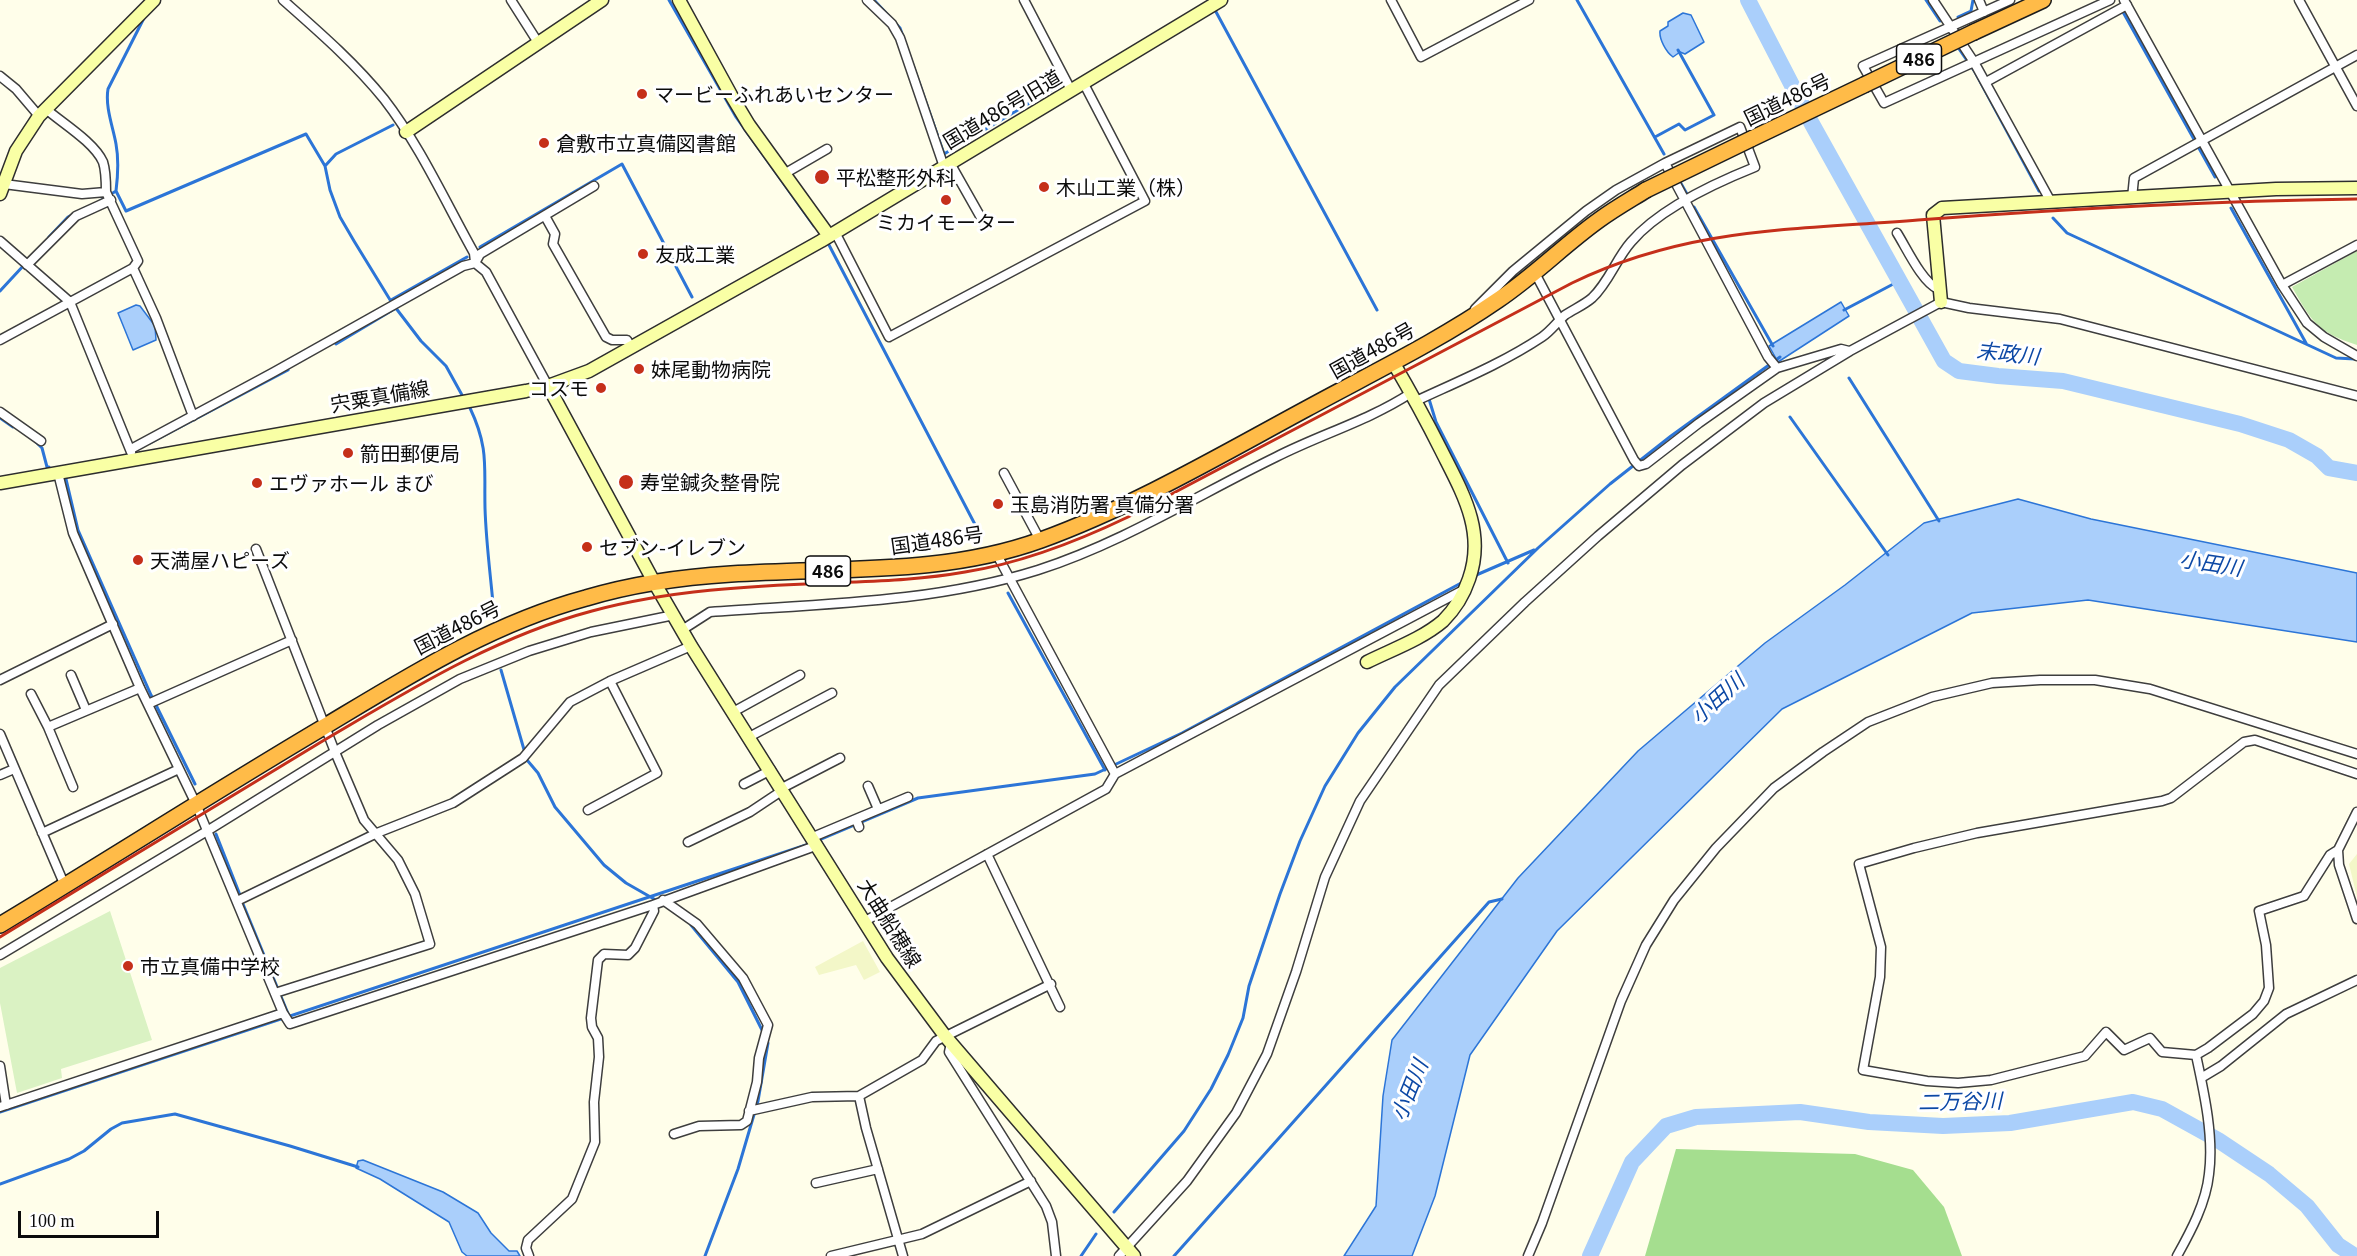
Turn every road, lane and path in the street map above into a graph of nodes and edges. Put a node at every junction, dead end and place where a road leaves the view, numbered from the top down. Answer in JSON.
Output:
{"nodes":[{"id":1,"x":154,"y":0,"type":"edge"},
{"id":2,"x":283,"y":0,"type":"edge"},
{"id":3,"x":511,"y":0,"type":"edge"},
{"id":4,"x":602,"y":0,"type":"edge"},
{"id":5,"x":679,"y":0,"type":"edge"},
{"id":6,"x":867,"y":0,"type":"edge"},
{"id":7,"x":1024,"y":0,"type":"edge"},
{"id":8,"x":1221,"y":0,"type":"edge"},
{"id":9,"x":1391,"y":0,"type":"edge"},
{"id":10,"x":1529,"y":0,"type":"edge"},
{"id":11,"x":1933,"y":0,"type":"edge"},
{"id":12,"x":1980,"y":0,"type":"edge"},
{"id":13,"x":2010,"y":0,"type":"edge"},
{"id":14,"x":2043,"y":0,"type":"edge"},
{"id":15,"x":2110,"y":0,"type":"edge"},
{"id":16,"x":2299,"y":0,"type":"edge"},
{"id":17,"x":2125,"y":3,"type":"edge"},
{"id":18,"x":1206,"y":4,"type":"edge"},
{"id":19,"x":1984,"y":12,"type":"junction"},
{"id":20,"x":1951,"y":27,"type":"junction"},
{"id":21,"x":539,"y":44,"type":"junction"},
{"id":22,"x":2357,"y":55,"type":"edge"},
{"id":23,"x":1970,"y":64,"type":"junction"},
{"id":24,"x":2335,"y":67,"type":"junction"},
{"id":25,"x":0,"y":76,"type":"edge"},
{"id":26,"x":1083,"y":82,"type":"junction"},
{"id":27,"x":1986,"y":82,"type":"junction"},
{"id":28,"x":1071,"y":90,"type":"junction"},
{"id":29,"x":2357,"y":106,"type":"edge"},
{"id":30,"x":42,"y":112,"type":"junction"},
{"id":31,"x":406,"y":132,"type":"junction"},
{"id":32,"x":2198,"y":142,"type":"junction"},
{"id":33,"x":827,"y":149,"type":"dead end"},
{"id":34,"x":1665,"y":163,"type":"junction"},
{"id":35,"x":947,"y":165,"type":"junction"},
{"id":36,"x":784,"y":174,"type":"junction"},
{"id":37,"x":594,"y":186,"type":"dead end"},
{"id":38,"x":2357,"y":188,"type":"edge"},
{"id":39,"x":2,"y":189,"type":"edge"},
{"id":40,"x":106,"y":192,"type":"junction"},
{"id":41,"x":2231,"y":192,"type":"junction"},
{"id":42,"x":2132,"y":198,"type":"junction"},
{"id":43,"x":111,"y":200,"type":"junction"},
{"id":44,"x":1684,"y":202,"type":"junction"},
{"id":45,"x":2051,"y":202,"type":"junction"},
{"id":46,"x":545,"y":216,"type":"junction"},
{"id":47,"x":984,"y":223,"type":"dead end"},
{"id":48,"x":1897,"y":233,"type":"dead end"},
{"id":49,"x":832,"y":234,"type":"junction"},
{"id":50,"x":0,"y":241,"type":"edge"},
{"id":51,"x":2357,"y":245,"type":"edge"},
{"id":52,"x":475,"y":263,"type":"junction"},
{"id":53,"x":27,"y":265,"type":"junction"},
{"id":54,"x":133,"y":268,"type":"junction"},
{"id":55,"x":1535,"y":273,"type":"junction"},
{"id":56,"x":2282,"y":285,"type":"junction"},
{"id":57,"x":1938,"y":289,"type":"junction"},
{"id":58,"x":70,"y":302,"type":"junction"},
{"id":59,"x":1936,"y":304,"type":"junction"},
{"id":60,"x":1560,"y":321,"type":"junction"},
{"id":61,"x":1461,"y":325,"type":"junction"},
{"id":62,"x":0,"y":340,"type":"edge"},
{"id":63,"x":631,"y":347,"type":"junction"},
{"id":64,"x":1850,"y":351,"type":"junction"},
{"id":65,"x":2357,"y":357,"type":"edge"},
{"id":66,"x":1393,"y":362,"type":"junction"},
{"id":67,"x":1776,"y":367,"type":"junction"},
{"id":68,"x":548,"y":386,"type":"junction"},
{"id":69,"x":2357,"y":396,"type":"edge"},
{"id":70,"x":1414,"y":397,"type":"junction"},
{"id":71,"x":0,"y":412,"type":"edge"},
{"id":72,"x":193,"y":416,"type":"junction"},
{"id":73,"x":41,"y":441,"type":"dead end"},
{"id":74,"x":132,"y":454,"type":"junction"},
{"id":75,"x":1004,"y":472,"type":"dead end"},
{"id":76,"x":58,"y":473,"type":"junction"},
{"id":77,"x":0,"y":483,"type":"edge"},
{"id":78,"x":1040,"y":540,"type":"junction"},
{"id":79,"x":256,"y":549,"type":"dead end"},
{"id":80,"x":996,"y":553,"type":"junction"},
{"id":81,"x":1009,"y":578,"type":"junction"},
{"id":82,"x":654,"y":582,"type":"junction"},
{"id":83,"x":1466,"y":587,"type":"junction"},
{"id":84,"x":674,"y":615,"type":"junction"},
{"id":85,"x":113,"y":624,"type":"junction"},
{"id":86,"x":682,"y":630,"type":"junction"},
{"id":87,"x":292,"y":640,"type":"junction"},
{"id":88,"x":691,"y":646,"type":"junction"},
{"id":89,"x":1367,"y":662,"type":"dead end"},
{"id":90,"x":71,"y":675,"type":"dead end"},
{"id":91,"x":800,"y":675,"type":"dead end"},
{"id":92,"x":0,"y":680,"type":"edge"},
{"id":93,"x":610,"y":681,"type":"junction"},
{"id":94,"x":140,"y":688,"type":"junction"},
{"id":95,"x":832,"y":693,"type":"dead end"},
{"id":96,"x":31,"y":694,"type":"dead end"},
{"id":97,"x":152,"y":702,"type":"junction"},
{"id":98,"x":86,"y":710,"type":"junction"},
{"id":99,"x":733,"y":712,"type":"junction"},
{"id":100,"x":48,"y":726,"type":"junction"},
{"id":101,"x":325,"y":726,"type":"junction"},
{"id":102,"x":0,"y":734,"type":"edge"},
{"id":103,"x":749,"y":737,"type":"junction"},
{"id":104,"x":335,"y":752,"type":"junction"},
{"id":105,"x":2357,"y":754,"type":"edge"},
{"id":106,"x":840,"y":758,"type":"dead end"},
{"id":107,"x":179,"y":768,"type":"junction"},
{"id":108,"x":14,"y":770,"type":"junction"},
{"id":109,"x":771,"y":770,"type":"junction"},
{"id":110,"x":1115,"y":774,"type":"junction"},
{"id":111,"x":2357,"y":774,"type":"edge"},
{"id":112,"x":0,"y":775,"type":"edge"},
{"id":113,"x":744,"y":784,"type":"dead end"},
{"id":114,"x":868,"y":786,"type":"dead end"},
{"id":115,"x":73,"y":787,"type":"dead end"},
{"id":116,"x":783,"y":789,"type":"junction"},
{"id":117,"x":908,"y":797,"type":"dead end"},
{"id":118,"x":196,"y":804,"type":"junction"},
{"id":119,"x":878,"y":809,"type":"junction"},
{"id":120,"x":588,"y":810,"type":"dead end"},
{"id":121,"x":2357,"y":812,"type":"edge"},
{"id":122,"x":207,"y":831,"type":"junction"},
{"id":123,"x":42,"y":833,"type":"junction"},
{"id":124,"x":377,"y":833,"type":"junction"},
{"id":125,"x":815,"y":841,"type":"junction"},
{"id":126,"x":688,"y":842,"type":"dead end"},
{"id":127,"x":2338,"y":850,"type":"junction"},
{"id":128,"x":987,"y":854,"type":"junction"},
{"id":129,"x":64,"y":886,"type":"junction"},
{"id":130,"x":663,"y":900,"type":"junction"},
{"id":131,"x":237,"y":901,"type":"junction"},
{"id":132,"x":653,"y":904,"type":"junction"},
{"id":133,"x":2357,"y":919,"type":"edge"},
{"id":134,"x":864,"y":921,"type":"junction"},
{"id":135,"x":0,"y":925,"type":"edge"},
{"id":136,"x":0,"y":955,"type":"edge"},
{"id":137,"x":2357,"y":980,"type":"edge"},
{"id":138,"x":1051,"y":984,"type":"junction"},
{"id":139,"x":278,"y":992,"type":"junction"},
{"id":140,"x":1060,"y":1007,"type":"dead end"},
{"id":141,"x":285,"y":1017,"type":"junction"},
{"id":142,"x":948,"y":1040,"type":"junction"},
{"id":143,"x":2196,"y":1055,"type":"junction"},
{"id":144,"x":0,"y":1066,"type":"edge"},
{"id":145,"x":2201,"y":1078,"type":"junction"},
{"id":146,"x":859,"y":1096,"type":"junction"},
{"id":147,"x":3,"y":1106,"type":"edge"},
{"id":148,"x":749,"y":1111,"type":"junction"},
{"id":149,"x":674,"y":1134,"type":"dead end"},
{"id":150,"x":878,"y":1169,"type":"junction"},
{"id":151,"x":1031,"y":1181,"type":"junction"},
{"id":152,"x":816,"y":1184,"type":"dead end"},
{"id":153,"x":900,"y":1240,"type":"junction"},
{"id":154,"x":1127,"y":1252,"type":"edge"},
{"id":155,"x":529,"y":1256,"type":"edge"},
{"id":156,"x":831,"y":1256,"type":"edge"},
{"id":157,"x":903,"y":1256,"type":"edge"},
{"id":158,"x":1056,"y":1256,"type":"edge"},
{"id":159,"x":1528,"y":1256,"type":"edge"},
{"id":160,"x":2177,"y":1256,"type":"edge"}],
"edges":[{"from":1,"to":30,"type":"street"},
{"from":2,"to":31,"type":"street"},
{"from":3,"to":21,"type":"street"},
{"from":4,"to":21,"type":"street"},
{"from":5,"to":36,"type":"street"},
{"from":6,"to":35,"type":"street"},
{"from":7,"to":28,"type":"street"},
{"from":8,"to":18,"type":"street","name":"国道486号旧道"},
{"from":9,"to":10,"type":"street"},
{"from":11,"to":20,"type":"street"},
{"from":12,"to":19,"type":"street"},
{"from":13,"to":19,"type":"street"},
{"from":14,"to":55,"type":"highway","name":"国道486号","number":"486","bridge":true},
{"from":15,"to":23,"type":"street"},
{"from":16,"to":24,"type":"street"},
{"from":17,"to":27,"type":"street"},
{"from":17,"to":32,"type":"street"},
{"from":18,"to":26,"type":"street","name":"国道486号旧道"},
{"from":19,"to":20,"type":"street"},
{"from":20,"to":23,"type":"street"},
{"from":20,"to":23,"type":"street"},
{"from":21,"to":31,"type":"street"},
{"from":22,"to":24,"type":"street"},
{"from":23,"to":27,"type":"street"},
{"from":24,"to":29,"type":"street"},
{"from":24,"to":32,"type":"street"},
{"from":25,"to":30,"type":"street"},
{"from":26,"to":28,"type":"street","name":"国道486号旧道"},
{"from":26,"to":49,"type":"street"},
{"from":27,"to":45,"type":"street"},
{"from":28,"to":35,"type":"street","name":"国道486号旧道"},
{"from":30,"to":39,"type":"street"},
{"from":30,"to":40,"type":"street"},
{"from":31,"to":52,"type":"street"},
{"from":32,"to":41,"type":"street"},
{"from":32,"to":42,"type":"street"},
{"from":33,"to":36,"type":"street"},
{"from":34,"to":44,"type":"street"},
{"from":34,"to":44,"type":"street"},
{"from":34,"to":61,"type":"street"},
{"from":35,"to":47,"type":"street"},
{"from":35,"to":49,"type":"street","name":"国道486号旧道"},
{"from":36,"to":49,"type":"street"},
{"from":37,"to":46,"type":"street"},
{"from":38,"to":41,"type":"street"},
{"from":39,"to":40,"type":"street"},
{"from":40,"to":43,"type":"street"},
{"from":41,"to":42,"type":"street"},
{"from":41,"to":56,"type":"street"},
{"from":42,"to":45,"type":"street"},
{"from":43,"to":53,"type":"street"},
{"from":43,"to":54,"type":"street"},
{"from":44,"to":60,"type":"street"},
{"from":44,"to":67,"type":"street"},
{"from":45,"to":57,"type":"street"},
{"from":46,"to":52,"type":"street"},
{"from":46,"to":63,"type":"street"},
{"from":48,"to":57,"type":"street"},
{"from":49,"to":63,"type":"street","name":"国道486号旧道"},
{"from":50,"to":53,"type":"street"},
{"from":51,"to":56,"type":"street"},
{"from":52,"to":68,"type":"street"},
{"from":52,"to":72,"type":"street"},
{"from":53,"to":58,"type":"street"},
{"from":54,"to":58,"type":"street"},
{"from":54,"to":72,"type":"street"},
{"from":55,"to":60,"type":"street"},
{"from":55,"to":61,"type":"highway","name":"国道486号","number":"486"},
{"from":56,"to":65,"type":"street"},
{"from":57,"to":59,"type":"street"},
{"from":58,"to":62,"type":"street"},
{"from":58,"to":74,"type":"street"},
{"from":59,"to":64,"type":"street"},
{"from":59,"to":69,"type":"street"},
{"from":60,"to":67,"type":"street"},
{"from":60,"to":70,"type":"street"},
{"from":61,"to":66,"type":"highway","name":"国道486号","number":"486"},
{"from":63,"to":68,"type":"street","name":"国道486号旧道"},
{"from":64,"to":67,"type":"street"},
{"from":64,"to":154,"type":"street"},
{"from":66,"to":70,"type":"street"},
{"from":66,"to":78,"type":"highway","name":"国道486号","number":"486"},
{"from":68,"to":74,"type":"street","name":"宍粟真備線"},
{"from":68,"to":82,"type":"street"},
{"from":70,"to":81,"type":"street"},
{"from":70,"to":83,"type":"street"},
{"from":71,"to":73,"type":"street"},
{"from":72,"to":74,"type":"street"},
{"from":74,"to":76,"type":"street","name":"宍粟真備線"},
{"from":75,"to":78,"type":"street"},
{"from":76,"to":77,"type":"street","name":"宍粟真備線"},
{"from":76,"to":85,"type":"street"},
{"from":78,"to":80,"type":"highway","name":"国道486号","number":"486"},
{"from":79,"to":87,"type":"street"},
{"from":80,"to":81,"type":"street"},
{"from":80,"to":82,"type":"highway","name":"国道486号","number":"486"},
{"from":81,"to":86,"type":"street"},
{"from":81,"to":110,"type":"street"},
{"from":82,"to":84,"type":"street","name":"大曲船穂線"},
{"from":82,"to":101,"type":"highway","name":"国道486号","number":"486"},
{"from":83,"to":89,"type":"street"},
{"from":83,"to":110,"type":"street"},
{"from":84,"to":86,"type":"street","name":"大曲船穂線"},
{"from":84,"to":104,"type":"street"},
{"from":85,"to":92,"type":"street"},
{"from":85,"to":94,"type":"street"},
{"from":86,"to":88,"type":"street","name":"大曲船穂線"},
{"from":87,"to":97,"type":"street"},
{"from":87,"to":101,"type":"street"},
{"from":88,"to":93,"type":"street"},
{"from":88,"to":99,"type":"street","name":"大曲船穂線"},
{"from":90,"to":98,"type":"street"},
{"from":91,"to":99,"type":"street"},
{"from":93,"to":120,"type":"street"},
{"from":93,"to":124,"type":"street"},
{"from":94,"to":97,"type":"street"},
{"from":94,"to":98,"type":"street"},
{"from":95,"to":103,"type":"street"},
{"from":96,"to":100,"type":"street"},
{"from":97,"to":107,"type":"street"},
{"from":98,"to":100,"type":"street"},
{"from":99,"to":103,"type":"street","name":"大曲船穂線"},
{"from":100,"to":115,"type":"street"},
{"from":101,"to":104,"type":"street"},
{"from":101,"to":118,"type":"highway","name":"国道486号","number":"486"},
{"from":102,"to":108,"type":"street"},
{"from":103,"to":109,"type":"street","name":"大曲船穂線"},
{"from":104,"to":122,"type":"street"},
{"from":104,"to":124,"type":"street"},
{"from":105,"to":159,"type":"street"},
{"from":106,"to":116,"type":"street"},
{"from":107,"to":118,"type":"street"},
{"from":107,"to":123,"type":"street"},
{"from":108,"to":112,"type":"street"},
{"from":108,"to":123,"type":"street"},
{"from":109,"to":113,"type":"street"},
{"from":109,"to":116,"type":"street","name":"大曲船穂線"},
{"from":110,"to":128,"type":"street"},
{"from":111,"to":143,"type":"street"},
{"from":114,"to":119,"type":"street"},
{"from":116,"to":125,"type":"street","name":"大曲船穂線"},
{"from":116,"to":126,"type":"street"},
{"from":117,"to":119,"type":"street"},
{"from":118,"to":122,"type":"street"},
{"from":118,"to":129,"type":"highway","name":"国道486号","number":"486"},
{"from":119,"to":125,"type":"street"},
{"from":121,"to":127,"type":"street"},
{"from":122,"to":131,"type":"street"},
{"from":122,"to":136,"type":"street"},
{"from":123,"to":129,"type":"street"},
{"from":124,"to":131,"type":"street"},
{"from":124,"to":139,"type":"street"},
{"from":125,"to":130,"type":"street"},
{"from":125,"to":134,"type":"street","name":"大曲船穂線"},
{"from":127,"to":133,"type":"street"},
{"from":127,"to":143,"type":"street"},
{"from":128,"to":134,"type":"street"},
{"from":128,"to":138,"type":"street"},
{"from":129,"to":135,"type":"highway","name":"国道486号","number":"486"},
{"from":130,"to":132,"type":"street"},
{"from":130,"to":148,"type":"street"},
{"from":131,"to":139,"type":"street"},
{"from":132,"to":141,"type":"street"},
{"from":132,"to":155,"type":"street"},
{"from":134,"to":142,"type":"street","name":"大曲船穂線"},
{"from":137,"to":145,"type":"street"},
{"from":138,"to":140,"type":"street"},
{"from":138,"to":142,"type":"street"},
{"from":139,"to":141,"type":"street"},
{"from":141,"to":147,"type":"street"},
{"from":142,"to":146,"type":"street"},
{"from":142,"to":151,"type":"street"},
{"from":142,"to":154,"type":"street","name":"大曲船穂線"},
{"from":143,"to":145,"type":"street"},
{"from":144,"to":147,"type":"street"},
{"from":145,"to":160,"type":"street"},
{"from":146,"to":148,"type":"street"},
{"from":146,"to":150,"type":"street"},
{"from":148,"to":149,"type":"street"},
{"from":150,"to":152,"type":"street"},
{"from":150,"to":153,"type":"street"},
{"from":151,"to":153,"type":"street"},
{"from":151,"to":158,"type":"street"},
{"from":153,"to":156,"type":"street"},
{"from":153,"to":157,"type":"street"}]}
